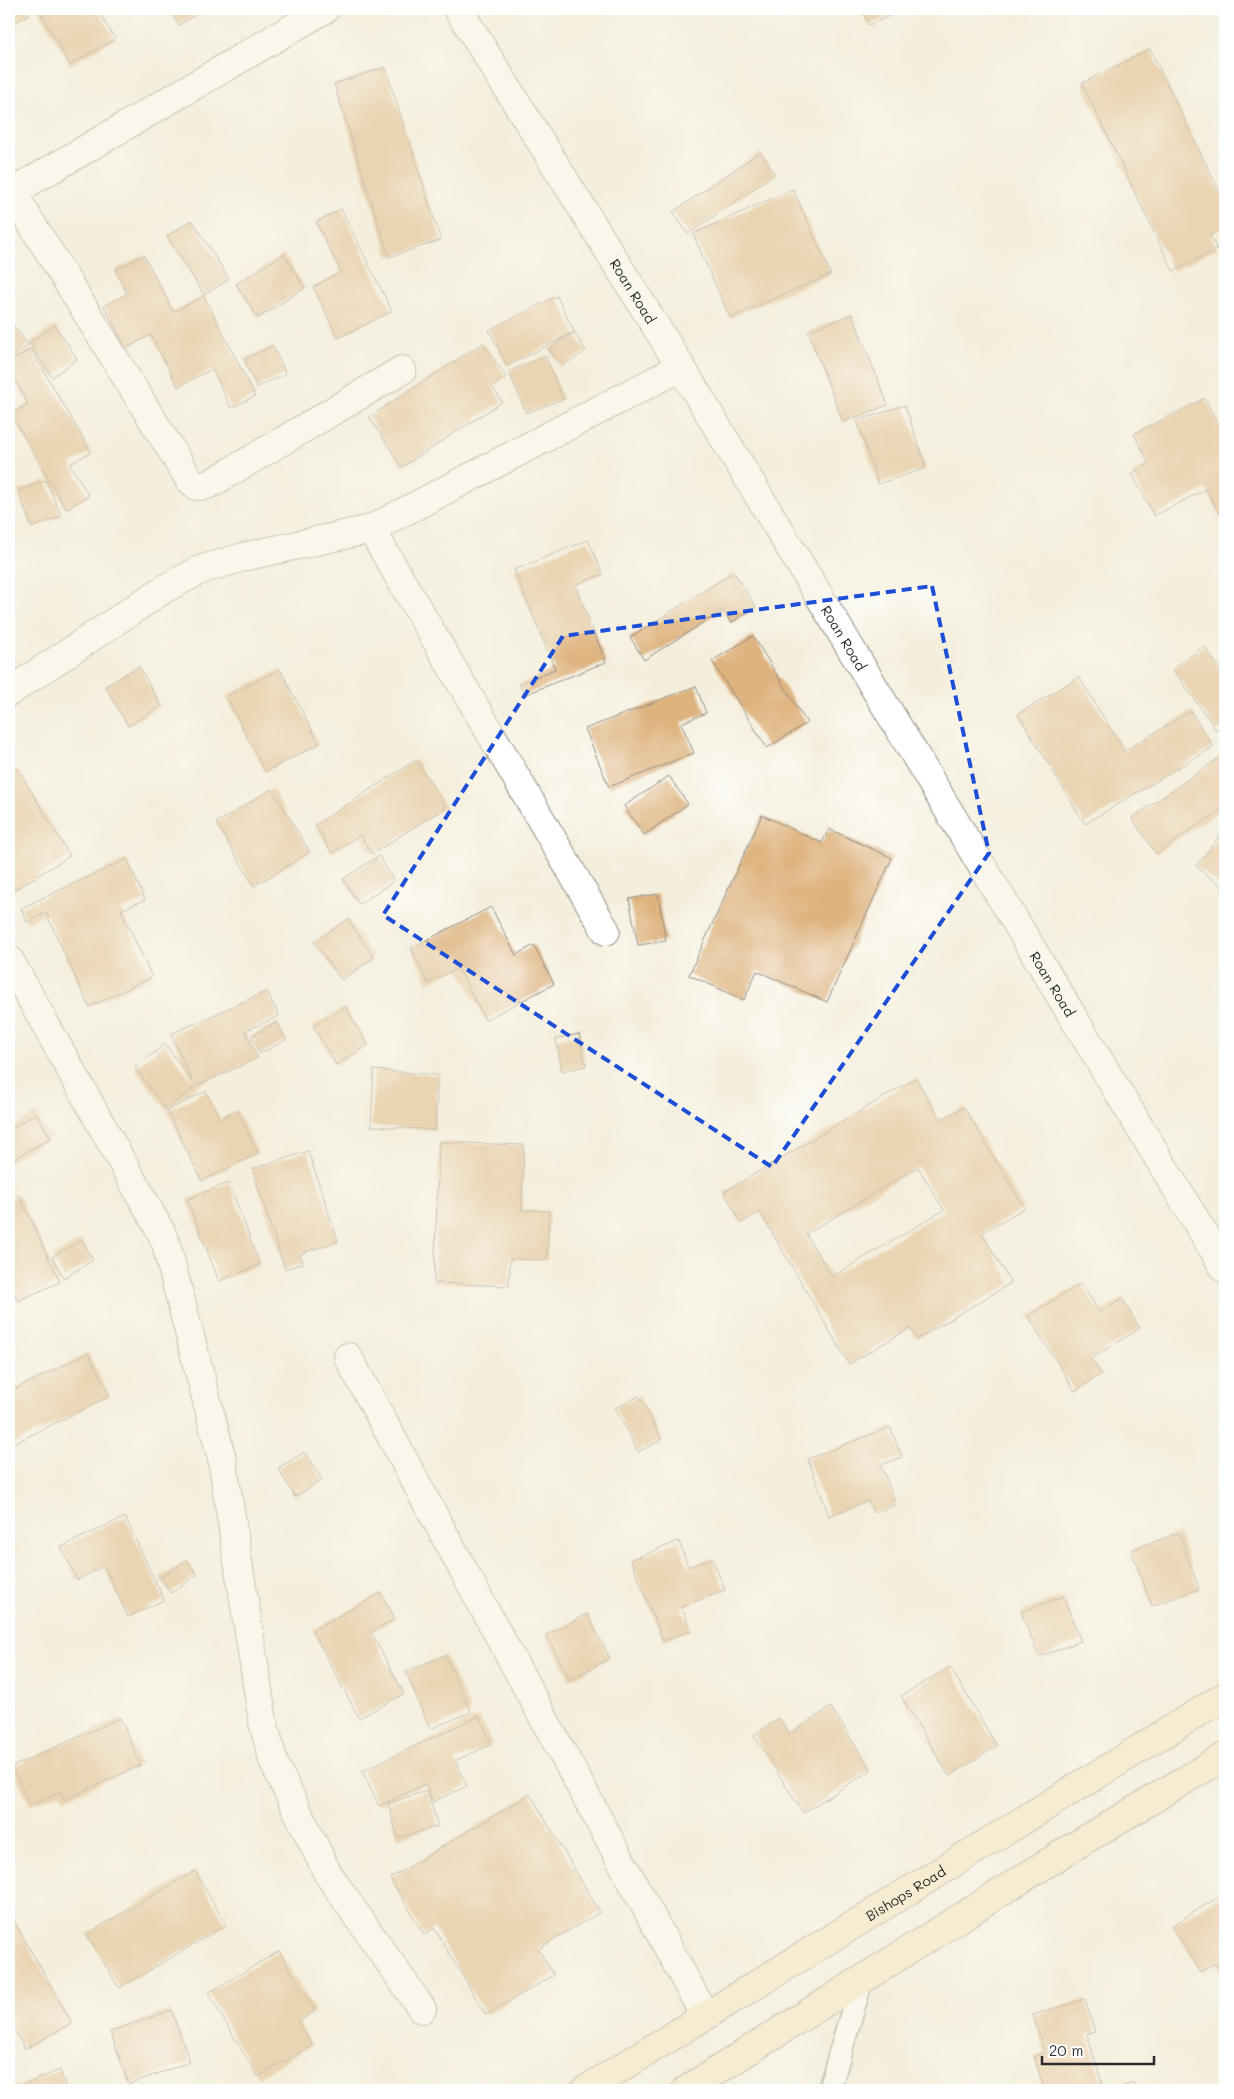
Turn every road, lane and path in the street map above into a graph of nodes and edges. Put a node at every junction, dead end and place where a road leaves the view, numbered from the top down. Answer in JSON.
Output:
{"nodes":[{"id":1,"x":325,"y":9,"type":"edge"},
{"id":2,"x":458,"y":9,"type":"edge"},
{"id":3,"x":10,"y":191,"type":"edge"},
{"id":4,"x":681,"y":367,"type":"junction"},
{"id":5,"x":402,"y":370,"type":"dead end"},
{"id":6,"x":371,"y":529,"type":"junction"},
{"id":7,"x":9,"y":692,"type":"edge"},
{"id":8,"x":606,"y":931,"type":"dead end"},
{"id":9,"x":9,"y":959,"type":"edge"},
{"id":10,"x":1225,"y":1269,"type":"edge"},
{"id":11,"x":348,"y":1357,"type":"dead end"},
{"id":12,"x":1225,"y":1696,"type":"edge"},
{"id":13,"x":1225,"y":1756,"type":"edge"},
{"id":14,"x":862,"y":1979,"type":"junction"},
{"id":15,"x":422,"y":2009,"type":"dead end"},
{"id":16,"x":705,"y":2016,"type":"junction"},
{"id":17,"x":585,"y":2090,"type":"edge"},
{"id":18,"x":686,"y":2090,"type":"edge"},
{"id":19,"x":829,"y":2090,"type":"edge"}],
"edges":[{"from":1,"to":3,"type":"street"},
{"from":2,"to":4,"type":"street","name":"Roan Road"},
{"from":3,"to":5,"type":"street"},
{"from":4,"to":6,"type":"street"},
{"from":4,"to":10,"type":"street","name":"Roan Road"},
{"from":6,"to":7,"type":"street"},
{"from":6,"to":8,"type":"street"},
{"from":9,"to":15,"type":"street"},
{"from":11,"to":16,"type":"street"},
{"from":12,"to":16,"type":"main road","name":"Bishops Road"},
{"from":13,"to":14,"type":"main road"},
{"from":14,"to":18,"type":"main road"},
{"from":14,"to":19,"type":"lane"},
{"from":16,"to":17,"type":"main road","name":"Bishops Road"}]}
